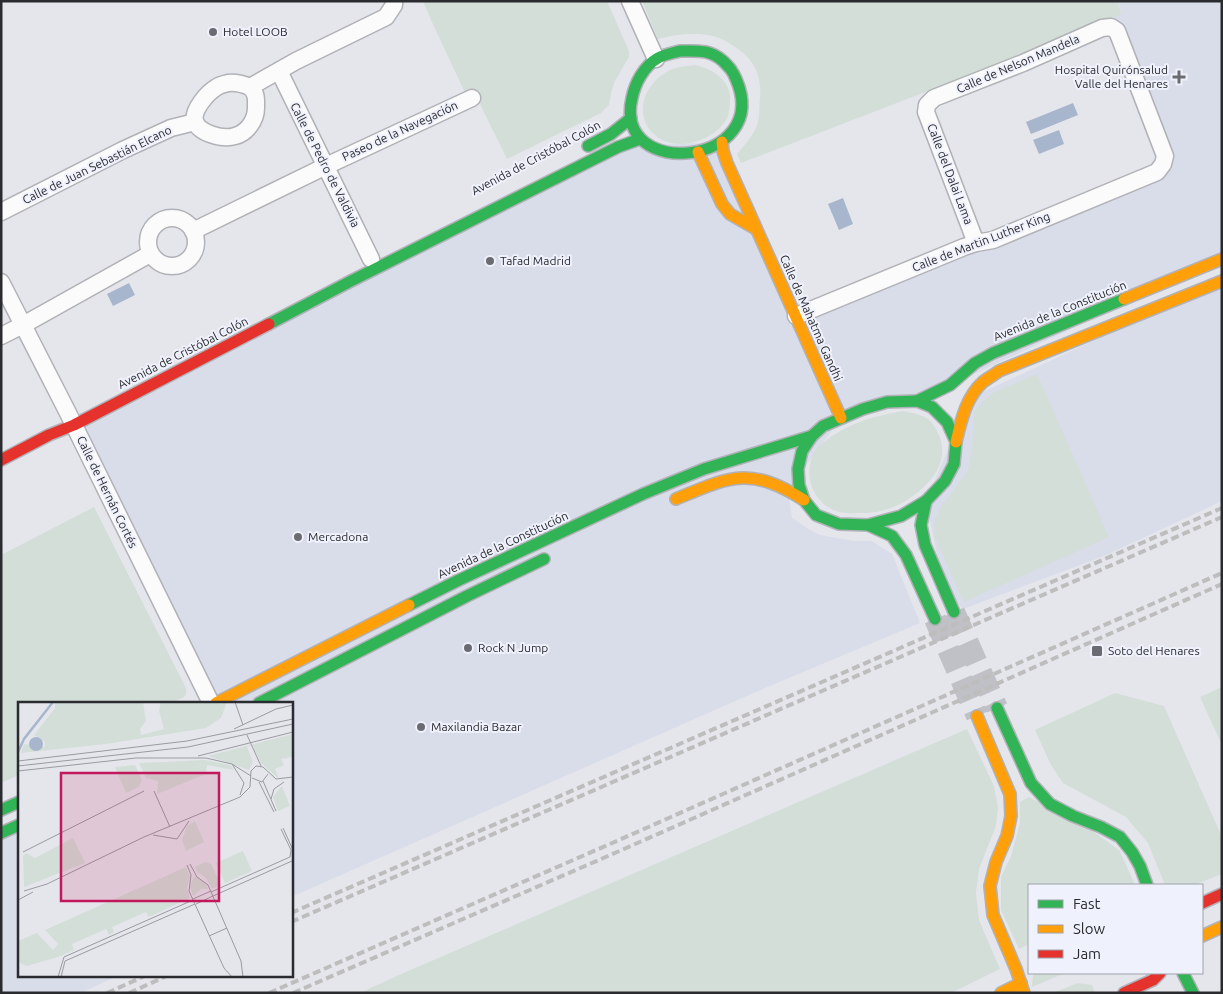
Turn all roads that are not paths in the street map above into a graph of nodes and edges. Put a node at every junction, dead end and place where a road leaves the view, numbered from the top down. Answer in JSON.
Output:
{"nodes":[{"id":1,"x":394,"y":1,"type":"edge"},
{"id":2,"x":630,"y":1,"type":"edge"},
{"id":3,"x":656,"y":59,"type":"junction"},
{"id":4,"x":279,"y":71,"type":"junction"},
{"id":5,"x":250,"y":86,"type":"junction"},
{"id":6,"x":472,"y":98,"type":"dead end"},
{"id":7,"x":927,"y":105,"type":"joint"},
{"id":8,"x":631,"y":118,"type":"junction"},
{"id":9,"x":195,"y":122,"type":"junction"},
{"id":10,"x":640,"y":139,"type":"junction"},
{"id":11,"x":722,"y":142,"type":"junction"},
{"id":12,"x":578,"y":151,"type":"dead end"},
{"id":13,"x":698,"y":152,"type":"junction"},
{"id":14,"x":1163,"y":164,"type":"joint"},
{"id":15,"x":326,"y":166,"type":"junction"},
{"id":16,"x":1,"y":212,"type":"edge"},
{"id":17,"x":756,"y":229,"type":"junction"},
{"id":18,"x":194,"y":231,"type":"junction"},
{"id":19,"x":976,"y":243,"type":"junction"},
{"id":20,"x":387,"y":250,"type":"dead end"},
{"id":21,"x":150,"y":254,"type":"junction"},
{"id":22,"x":1222,"y":259,"type":"edge"},
{"id":23,"x":374,"y":264,"type":"junction"},
{"id":24,"x":338,"y":275,"type":"dead end"},
{"id":25,"x":1222,"y":281,"type":"edge"},
{"id":26,"x":1,"y":282,"type":"edge"},
{"id":27,"x":796,"y":316,"type":"junction"},
{"id":28,"x":24,"y":325,"type":"junction"},
{"id":29,"x":1,"y":336,"type":"edge"},
{"id":30,"x":917,"y":401,"type":"junction"},
{"id":31,"x":70,"y":414,"type":"junction"},
{"id":32,"x":841,"y":418,"type":"junction"},
{"id":33,"x":44,"y":425,"type":"dead end"},
{"id":34,"x":27,"y":434,"type":"dead end"},
{"id":35,"x":812,"y":436,"type":"junction"},
{"id":36,"x":956,"y":442,"type":"junction"},
{"id":37,"x":1,"y":460,"type":"edge"},
{"id":38,"x":804,"y":500,"type":"junction"},
{"id":39,"x":926,"y":501,"type":"junction"},
{"id":40,"x":665,"y":503,"type":"dead end"},
{"id":41,"x":868,"y":525,"type":"junction"},
{"id":42,"x":552,"y":555,"type":"dead end"},
{"id":43,"x":954,"y":612,"type":"tunnel mouth"},
{"id":44,"x":935,"y":620,"type":"tunnel mouth"},
{"id":45,"x":211,"y":702,"type":"edge"},
{"id":46,"x":218,"y":702,"type":"edge"},
{"id":47,"x":261,"y":702,"type":"edge"},
{"id":48,"x":997,"y":708,"type":"tunnel mouth"},
{"id":49,"x":977,"y":716,"type":"tunnel mouth"},
{"id":50,"x":18,"y":802,"type":"edge"},
{"id":51,"x":1,"y":810,"type":"edge"},
{"id":52,"x":18,"y":825,"type":"edge"},
{"id":53,"x":1,"y":833,"type":"edge"},
{"id":54,"x":1148,"y":884,"type":"edge"},
{"id":55,"x":1222,"y":894,"type":"edge"},
{"id":56,"x":1203,"y":903,"type":"edge"},
{"id":57,"x":1222,"y":927,"type":"edge"},
{"id":58,"x":1203,"y":936,"type":"edge"},
{"id":59,"x":1028,"y":971,"type":"edge"},
{"id":60,"x":1159,"y":974,"type":"edge"},
{"id":61,"x":1184,"y":974,"type":"edge"},
{"id":62,"x":1022,"y":985,"type":"edge"},
{"id":63,"x":1001,"y":993,"type":"edge"},
{"id":64,"x":1124,"y":993,"type":"edge"},
{"id":65,"x":1193,"y":993,"type":"edge"}],
"edges":[{"from":1,"to":4,"type":"street"},
{"from":2,"to":3,"type":"street"},
{"from":3,"to":8,"type":"street"},
{"from":3,"to":11,"type":"street"},
{"from":4,"to":5,"type":"street"},
{"from":4,"to":15,"type":"street","name":"Calle de Pedro de Valdivia"},
{"from":5,"to":9,"type":"street"},
{"from":5,"to":9,"type":"street"},
{"from":6,"to":15,"type":"street","name":"Paseo de la Navegación"},
{"from":7,"to":14,"type":"street","name":"Calle de Nelson Mandela"},
{"from":7,"to":19,"type":"street","name":"Calle del Dalai Lama"},
{"from":8,"to":10,"type":"street"},
{"from":8,"to":12,"type":"street","name":"Avenida de Cristóbal Colón"},
{"from":9,"to":16,"type":"street","name":"Calle de Juan Sebastián Elcano"},
{"from":10,"to":13,"type":"street"},
{"from":10,"to":23,"type":"street","name":"Avenida de Cristóbal Colón"},
{"from":11,"to":13,"type":"street"},
{"from":11,"to":17,"type":"street","name":"Calle de Mahatma Gandhi"},
{"from":13,"to":17,"type":"street"},
{"from":14,"to":19,"type":"street","name":"Calle de Martin Luther King"},
{"from":15,"to":18,"type":"street","name":"Paseo de la Navegación"},
{"from":15,"to":23,"type":"street","name":"Calle de Pedro de Valdivia"},
{"from":17,"to":27,"type":"street","name":"Calle de Mahatma Gandhi"},
{"from":18,"to":21,"type":"street"},
{"from":18,"to":21,"type":"street"},
{"from":19,"to":27,"type":"street","name":"Calle de Martin Luther King"},
{"from":20,"to":23,"type":"street","name":"Avenida de Cristóbal Colón"},
{"from":21,"to":28,"type":"street"},
{"from":22,"to":30,"type":"street","name":"Avenida de la Constitución"},
{"from":23,"to":24,"type":"street","name":"Avenida de Cristóbal Colón"},
{"from":23,"to":31,"type":"street","name":"Avenida de Cristóbal Colón"},
{"from":25,"to":36,"type":"street"},
{"from":26,"to":28,"type":"street","name":"Calle de Hernán Cortés"},
{"from":27,"to":32,"type":"street","name":"Calle de Mahatma Gandhi"},
{"from":28,"to":29,"type":"street"},
{"from":28,"to":31,"type":"street","name":"Calle de Hernán Cortés"},
{"from":30,"to":32,"type":"street"},
{"from":30,"to":36,"type":"street"},
{"from":31,"to":37,"type":"street","name":"Avenida de Cristóbal Colón"},
{"from":31,"to":45,"type":"street","name":"Calle de Hernán Cortés"},
{"from":32,"to":35,"type":"street"},
{"from":33,"to":34,"type":"street"},
{"from":35,"to":38,"type":"street"},
{"from":35,"to":46,"type":"street","name":"Avenida de la Constitución"},
{"from":36,"to":39,"type":"street"},
{"from":38,"to":40,"type":"street"},
{"from":38,"to":41,"type":"street"},
{"from":39,"to":41,"type":"street"},
{"from":39,"to":43,"type":"street"},
{"from":41,"to":44,"type":"street"},
{"from":42,"to":47,"type":"street"},
{"from":48,"to":54,"type":"street"},
{"from":49,"to":62,"type":"street"},
{"from":50,"to":51,"type":"street"},
{"from":52,"to":53,"type":"street"},
{"from":55,"to":56,"type":"street"},
{"from":57,"to":58,"type":"street"},
{"from":59,"to":62,"type":"street"},
{"from":60,"to":64,"type":"street"},
{"from":61,"to":65,"type":"street"},
{"from":62,"to":63,"type":"street"}]}
